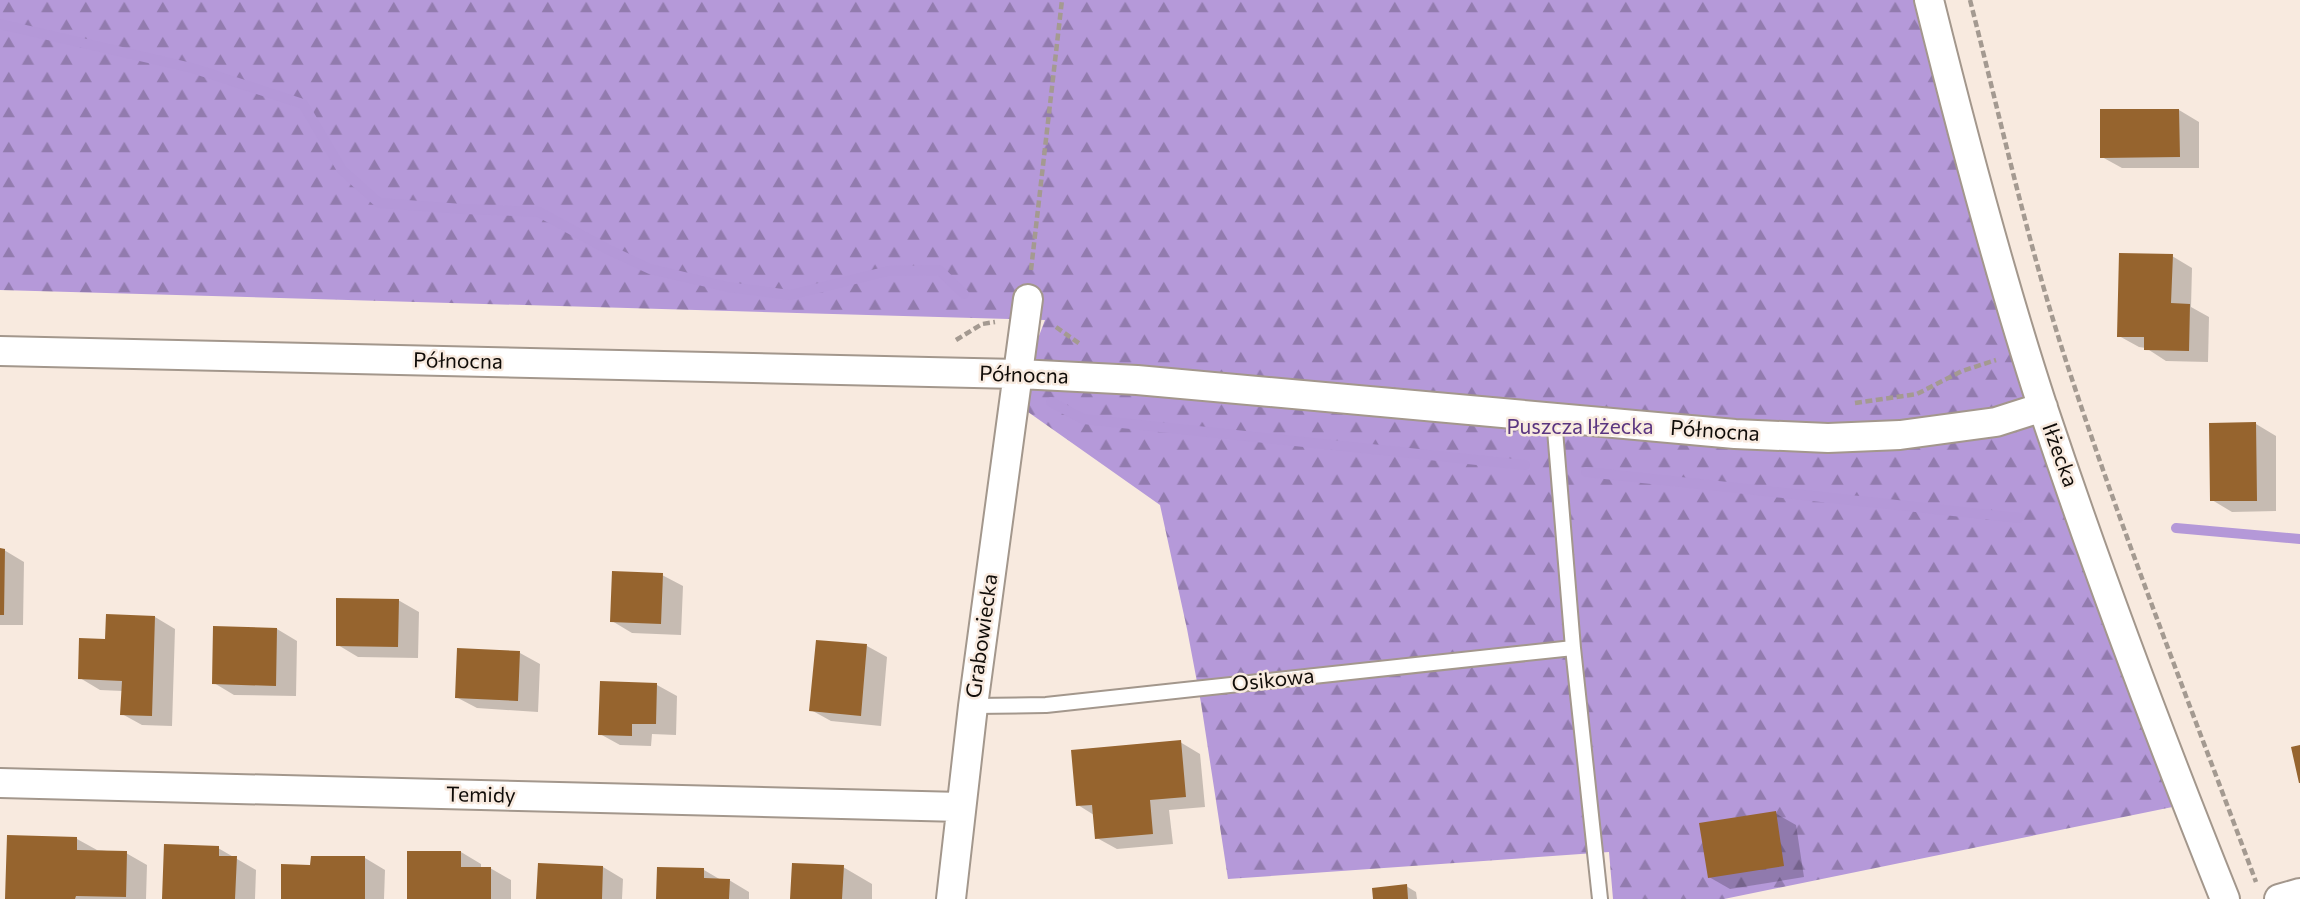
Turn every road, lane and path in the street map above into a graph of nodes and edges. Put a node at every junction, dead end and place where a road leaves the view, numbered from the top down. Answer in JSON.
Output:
{"nodes":[{"id":1,"x":1062,"y":0,"type":"edge"},
{"id":2,"x":1929,"y":0,"type":"edge"},
{"id":3,"x":1970,"y":0,"type":"edge"},
{"id":4,"x":1028,"y":299,"type":"joint"},
{"id":5,"x":0,"y":351,"type":"edge"},
{"id":6,"x":1019,"y":374,"type":"junction"},
{"id":7,"x":2043,"y":407,"type":"junction"},
{"id":8,"x":1554,"y":418,"type":"junction"},
{"id":9,"x":1573,"y":648,"type":"junction"},
{"id":10,"x":973,"y":706,"type":"junction"},
{"id":11,"x":0,"y":783,"type":"edge"},
{"id":12,"x":961,"y":807,"type":"junction"},
{"id":13,"x":2268,"y":893,"type":"edge"},
{"id":14,"x":2300,"y":893,"type":"edge"},
{"id":15,"x":951,"y":899,"type":"edge"},
{"id":16,"x":1600,"y":899,"type":"edge"},
{"id":17,"x":2225,"y":899,"type":"edge"}],
"edges":[{"from":1,"to":4,"type":"path"},
{"from":2,"to":7,"type":"street","name":"Iłżecka"},
{"from":3,"to":13,"type":"path"},
{"from":4,"to":6,"type":"street","name":"Grabowiecka"},
{"from":5,"to":6,"type":"street","name":"Północna"},
{"from":6,"to":8,"type":"street","name":"Północna"},
{"from":6,"to":10,"type":"street","name":"Grabowiecka"},
{"from":7,"to":8,"type":"street","name":"Północna"},
{"from":7,"to":17,"type":"street","name":"Iłżecka"},
{"from":8,"to":9,"type":"lane"},
{"from":9,"to":10,"type":"lane","name":"Osikowa"},
{"from":9,"to":16,"type":"lane"},
{"from":10,"to":12,"type":"street","name":"Grabowiecka"},
{"from":11,"to":12,"type":"street","name":"Temidy"},
{"from":12,"to":15,"type":"street","name":"Grabowiecka"},
{"from":13,"to":14,"type":"street"}]}
